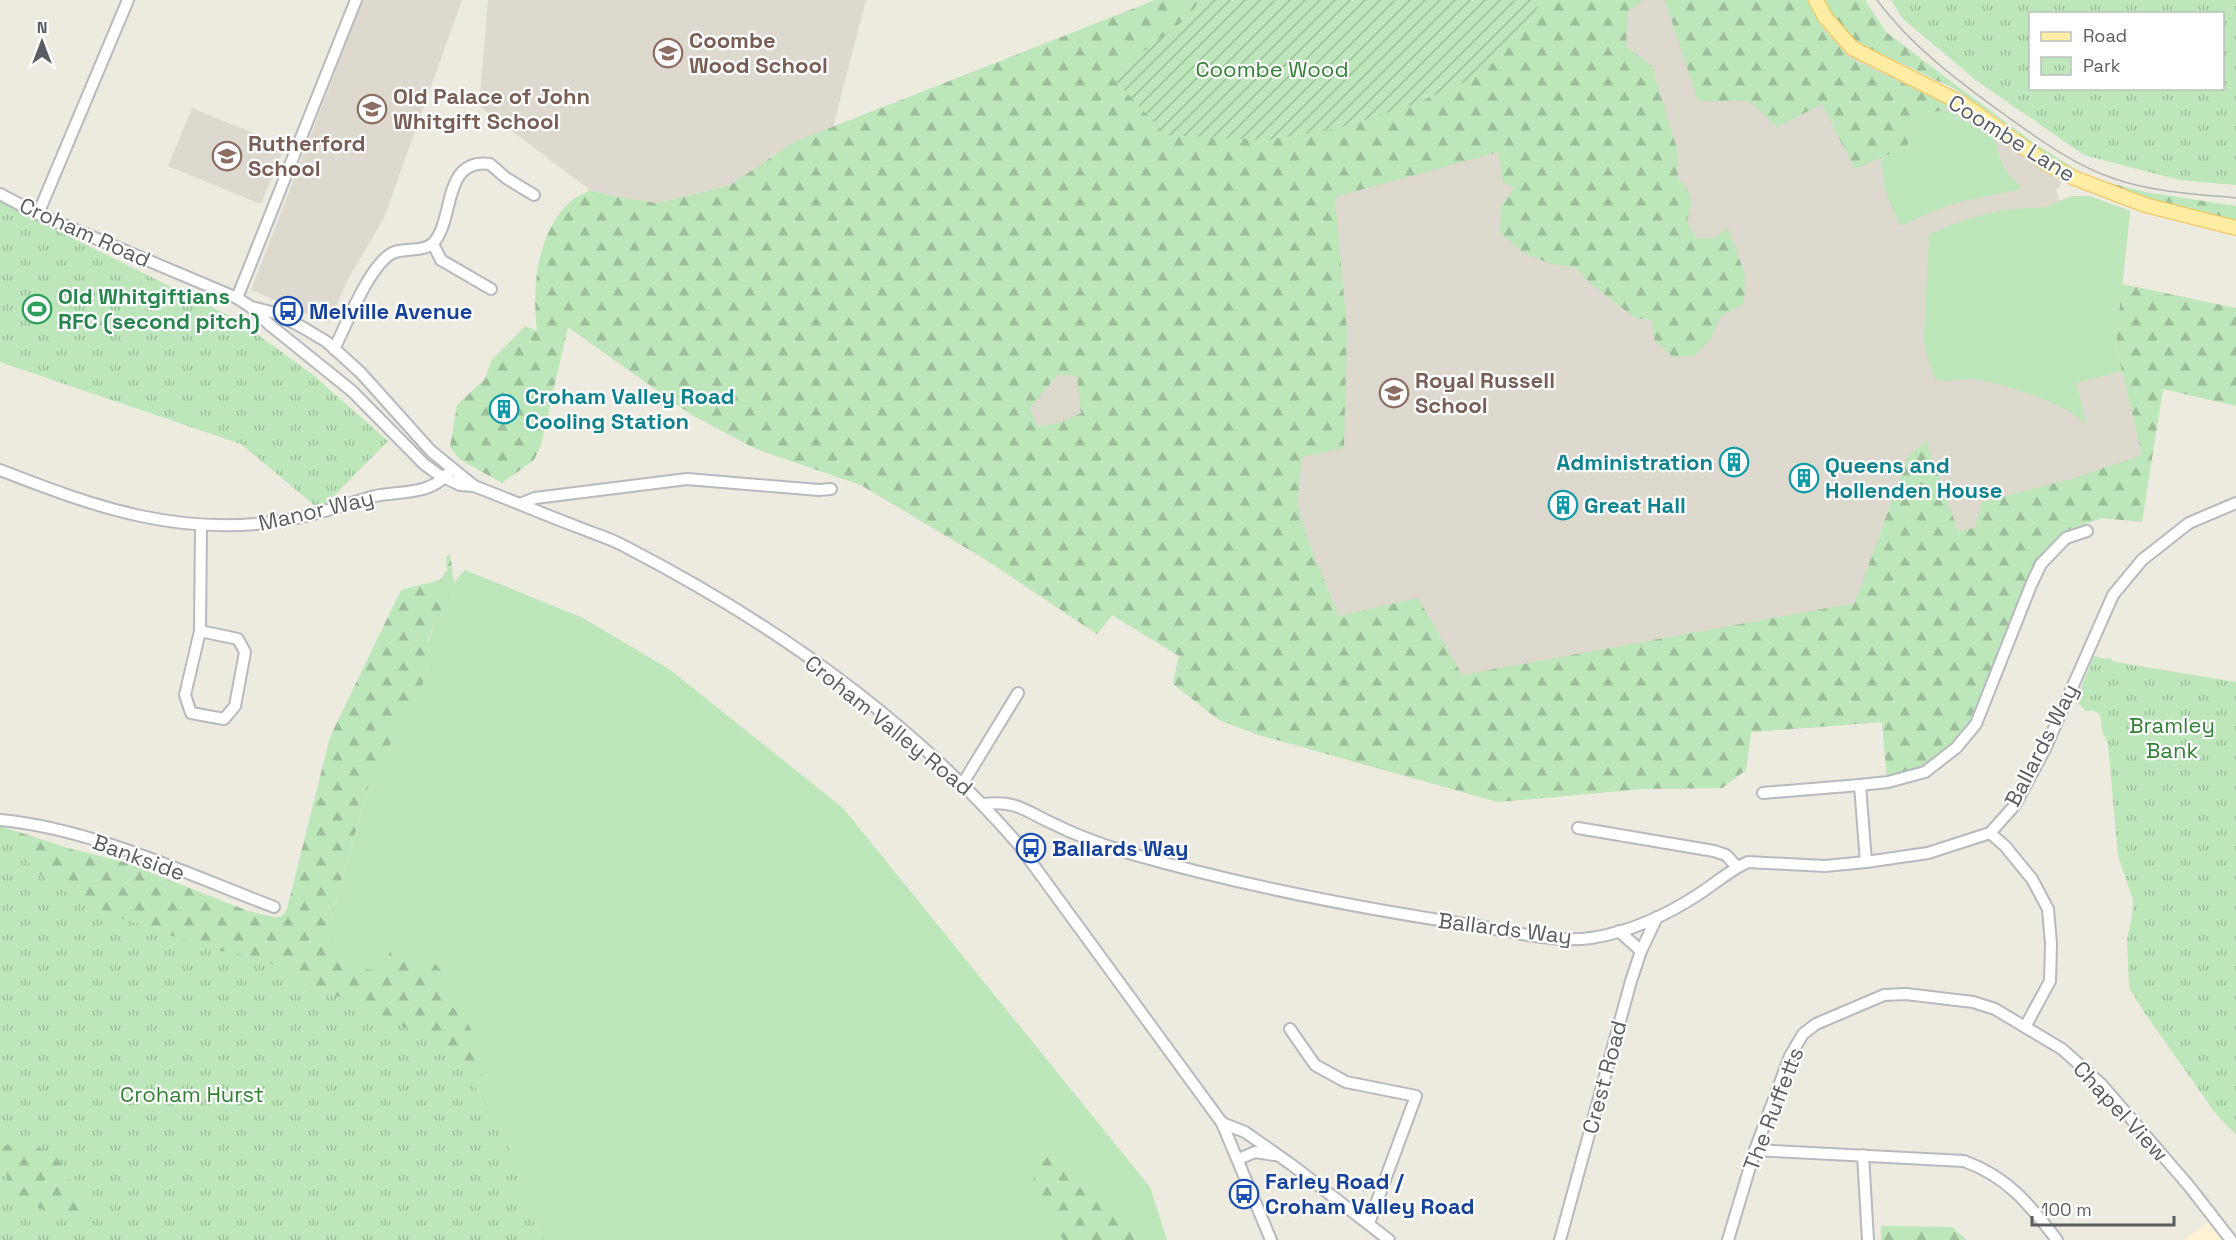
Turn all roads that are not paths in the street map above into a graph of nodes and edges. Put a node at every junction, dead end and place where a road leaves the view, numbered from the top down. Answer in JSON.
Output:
{"nodes":[{"id":1,"x":128,"y":0,"type":"edge"},
{"id":2,"x":356,"y":0,"type":"edge"},
{"id":3,"x":1816,"y":0,"type":"edge"},
{"id":4,"x":0,"y":194,"type":"edge"},
{"id":5,"x":534,"y":195,"type":"dead end"},
{"id":6,"x":38,"y":214,"type":"junction"},
{"id":7,"x":2236,"y":228,"type":"edge"},
{"id":8,"x":433,"y":244,"type":"junction"},
{"id":9,"x":491,"y":289,"type":"dead end"},
{"id":10,"x":237,"y":298,"type":"junction"},
{"id":11,"x":251,"y":307,"type":"junction"},
{"id":12,"x":302,"y":327,"type":"joint"},
{"id":13,"x":334,"y":349,"type":"junction"},
{"id":14,"x":452,"y":467,"type":"junction"},
{"id":15,"x":0,"y":470,"type":"edge"},
{"id":16,"x":444,"y":477,"type":"junction"},
{"id":17,"x":474,"y":486,"type":"junction"},
{"id":18,"x":831,"y":489,"type":"dead end"},
{"id":19,"x":2236,"y":502,"type":"edge"},
{"id":20,"x":520,"y":504,"type":"junction"},
{"id":21,"x":201,"y":526,"type":"junction"},
{"id":22,"x":2087,"y":531,"type":"dead end"},
{"id":23,"x":200,"y":631,"type":"junction"},
{"id":24,"x":1018,"y":693,"type":"dead end"},
{"id":25,"x":963,"y":783,"type":"junction"},
{"id":26,"x":1860,"y":785,"type":"junction"},
{"id":27,"x":1763,"y":793,"type":"dead end"},
{"id":28,"x":984,"y":804,"type":"junction"},
{"id":29,"x":0,"y":820,"type":"edge"},
{"id":30,"x":1578,"y":828,"type":"dead end"},
{"id":31,"x":1990,"y":833,"type":"junction"},
{"id":32,"x":1866,"y":862,"type":"junction"},
{"id":33,"x":1737,"y":867,"type":"junction"},
{"id":34,"x":274,"y":908,"type":"dead end"},
{"id":35,"x":1658,"y":917,"type":"junction"},
{"id":36,"x":1619,"y":931,"type":"junction"},
{"id":37,"x":1641,"y":951,"type":"junction"},
{"id":38,"x":2025,"y":1027,"type":"junction"},
{"id":39,"x":1290,"y":1029,"type":"dead end"},
{"id":40,"x":1222,"y":1123,"type":"junction"},
{"id":41,"x":1755,"y":1150,"type":"junction"},
{"id":42,"x":1863,"y":1155,"type":"junction"},
{"id":43,"x":1280,"y":1156,"type":"junction"},
{"id":44,"x":1239,"y":1159,"type":"junction"},
{"id":45,"x":1369,"y":1223,"type":"junction"},
{"id":46,"x":1271,"y":1240,"type":"edge"},
{"id":47,"x":1389,"y":1240,"type":"edge"},
{"id":48,"x":1560,"y":1240,"type":"edge"},
{"id":49,"x":1728,"y":1240,"type":"edge"},
{"id":50,"x":1869,"y":1240,"type":"edge"},
{"id":51,"x":2057,"y":1240,"type":"edge"},
{"id":52,"x":2231,"y":1240,"type":"edge"}],
"edges":[{"from":1,"to":6,"type":"street"},
{"from":2,"to":10,"type":"street"},
{"from":3,"to":7,"type":"main road","name":"Coombe Lane"},
{"from":4,"to":6,"type":"street","name":"Croham Road"},
{"from":5,"to":8,"type":"street"},
{"from":6,"to":10,"type":"street","name":"Croham Road"},
{"from":8,"to":9,"type":"street"},
{"from":8,"to":13,"type":"street"},
{"from":10,"to":11,"type":"street","name":"Croham Road"},
{"from":11,"to":12,"type":"street","name":"Croham Road"},
{"from":11,"to":16,"type":"street","name":"Croham Valley Road"},
{"from":12,"to":13,"type":"street","name":"Croham Valley Road"},
{"from":13,"to":14,"type":"street","name":"Croham Valley Road"},
{"from":14,"to":16,"type":"street","name":"Manor Way"},
{"from":14,"to":17,"type":"street","name":"Croham Valley Road"},
{"from":15,"to":21,"type":"street","name":"Manor Way"},
{"from":16,"to":17,"type":"street","name":"Croham Valley Road"},
{"from":16,"to":21,"type":"street","name":"Manor Way"},
{"from":17,"to":20,"type":"street","name":"Croham Valley Road"},
{"from":18,"to":20,"type":"street"},
{"from":19,"to":31,"type":"street","name":"Ballards Way"},
{"from":20,"to":25,"type":"street","name":"Croham Valley Road"},
{"from":21,"to":23,"type":"street"},
{"from":22,"to":26,"type":"street"},
{"from":23,"to":23,"type":"street"},
{"from":24,"to":25,"type":"street"},
{"from":25,"to":28,"type":"street","name":"Croham Valley Road"},
{"from":26,"to":27,"type":"street"},
{"from":26,"to":32,"type":"street"},
{"from":28,"to":36,"type":"street","name":"Ballards Way"},
{"from":28,"to":40,"type":"street","name":"Croham Valley Road"},
{"from":29,"to":34,"type":"street","name":"Bankside"},
{"from":30,"to":33,"type":"street"},
{"from":31,"to":32,"type":"street","name":"Ballards Way"},
{"from":31,"to":38,"type":"street"},
{"from":32,"to":33,"type":"street","name":"Ballards Way"},
{"from":33,"to":35,"type":"street","name":"Ballards Way"},
{"from":35,"to":36,"type":"street","name":"Ballards Way"},
{"from":35,"to":37,"type":"street","name":"Crest Road"},
{"from":36,"to":37,"type":"street"},
{"from":37,"to":48,"type":"street","name":"Crest Road"},
{"from":38,"to":41,"type":"street","name":"The Ruffetts"},
{"from":38,"to":52,"type":"street","name":"Chapel View"},
{"from":39,"to":45,"type":"street"},
{"from":40,"to":43,"type":"street"},
{"from":40,"to":44,"type":"street","name":"Croham Valley Road"},
{"from":41,"to":42,"type":"street"},
{"from":41,"to":49,"type":"street","name":"The Ruffetts"},
{"from":42,"to":50,"type":"street"},
{"from":42,"to":51,"type":"street"},
{"from":43,"to":44,"type":"street"},
{"from":43,"to":45,"type":"street"},
{"from":44,"to":46,"type":"street","name":"Croham Valley Road"},
{"from":45,"to":47,"type":"street"}]}
